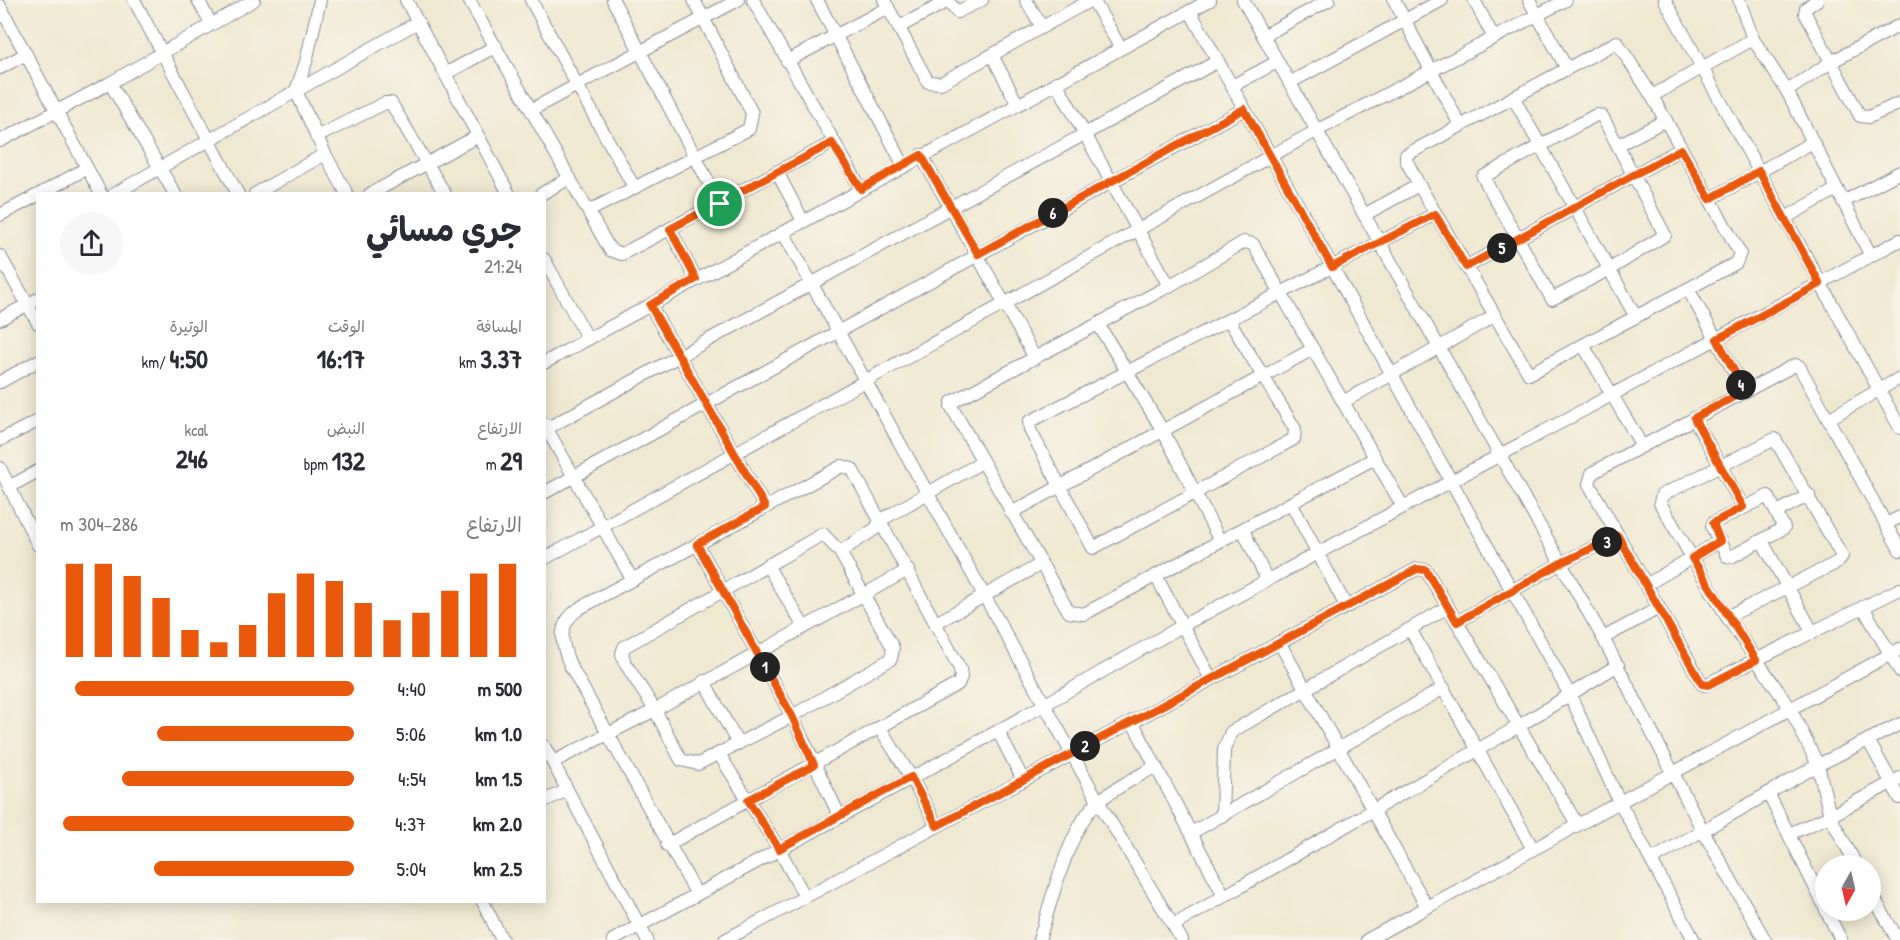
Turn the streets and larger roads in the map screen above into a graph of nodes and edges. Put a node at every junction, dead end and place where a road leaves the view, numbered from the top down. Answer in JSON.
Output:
{"nodes":[{"id":1,"x":8,"y":0,"type":"edge"},
{"id":2,"x":134,"y":0,"type":"edge"},
{"id":3,"x":198,"y":0,"type":"edge"},
{"id":4,"x":254,"y":0,"type":"edge"},
{"id":5,"x":320,"y":0,"type":"edge"},
{"id":6,"x":406,"y":0,"type":"edge"},
{"id":7,"x":469,"y":0,"type":"edge"},
{"id":8,"x":531,"y":0,"type":"edge"},
{"id":9,"x":613,"y":0,"type":"edge"},
{"id":10,"x":694,"y":0,"type":"edge"},
{"id":11,"x":738,"y":0,"type":"edge"},
{"id":12,"x":753,"y":0,"type":"edge"},
{"id":13,"x":817,"y":0,"type":"edge"},
{"id":14,"x":982,"y":0,"type":"edge"},
{"id":15,"x":1026,"y":0,"type":"edge"},
{"id":16,"x":1092,"y":0,"type":"edge"},
{"id":17,"x":1210,"y":0,"type":"edge"},
{"id":18,"x":1243,"y":0,"type":"edge"},
{"id":19,"x":1329,"y":0,"type":"edge"},
{"id":20,"x":1394,"y":0,"type":"edge"},
{"id":21,"x":1442,"y":0,"type":"edge"},
{"id":22,"x":1473,"y":0,"type":"edge"},
{"id":23,"x":1529,"y":0,"type":"edge"},
{"id":24,"x":1566,"y":0,"type":"edge"},
{"id":25,"x":1665,"y":0,"type":"edge"},
{"id":26,"x":1739,"y":0,"type":"edge"},
{"id":27,"x":1817,"y":0,"type":"edge"},
{"id":28,"x":948,"y":1,"type":"edge"},
{"id":29,"x":886,"y":4,"type":"edge"},
{"id":30,"x":0,"y":5,"type":"edge"},
{"id":31,"x":1190,"y":11,"type":"junction"},
{"id":32,"x":1537,"y":15,"type":"junction"},
{"id":33,"x":704,"y":19,"type":"junction"},
{"id":34,"x":1405,"y":20,"type":"junction"},
{"id":35,"x":418,"y":22,"type":"junction"},
{"id":36,"x":211,"y":24,"type":"junction"},
{"id":37,"x":1900,"y":25,"type":"edge"},
{"id":38,"x":899,"y":27,"type":"junction"},
{"id":39,"x":1042,"y":27,"type":"junction"},
{"id":40,"x":836,"y":35,"type":"junction"},
{"id":41,"x":1263,"y":36,"type":"junction"},
{"id":42,"x":1494,"y":38,"type":"junction"},
{"id":43,"x":1753,"y":39,"type":"junction"},
{"id":44,"x":496,"y":46,"type":"junction"},
{"id":45,"x":1120,"y":47,"type":"junction"},
{"id":46,"x":641,"y":51,"type":"junction"},
{"id":47,"x":161,"y":52,"type":"junction"},
{"id":48,"x":26,"y":54,"type":"junction"},
{"id":49,"x":992,"y":55,"type":"junction"},
{"id":50,"x":787,"y":61,"type":"junction"},
{"id":51,"x":1218,"y":61,"type":"junction"},
{"id":52,"x":1277,"y":62,"type":"junction"},
{"id":53,"x":1831,"y":62,"type":"junction"},
{"id":54,"x":1566,"y":67,"type":"junction"},
{"id":55,"x":1701,"y":67,"type":"junction"},
{"id":56,"x":0,"y":68,"type":"edge"},
{"id":57,"x":1433,"y":71,"type":"junction"},
{"id":58,"x":445,"y":74,"type":"junction"},
{"id":59,"x":110,"y":82,"type":"junction"},
{"id":60,"x":1056,"y":82,"type":"junction"},
{"id":61,"x":1289,"y":83,"type":"junction"},
{"id":62,"x":577,"y":85,"type":"junction"},
{"id":63,"x":1232,"y":86,"type":"junction"},
{"id":64,"x":296,"y":91,"type":"junction"},
{"id":65,"x":1787,"y":91,"type":"junction"},
{"id":66,"x":1652,"y":96,"type":"junction"},
{"id":67,"x":1513,"y":97,"type":"junction"},
{"id":68,"x":1017,"y":103,"type":"junction"},
{"id":69,"x":1900,"y":103,"type":"edge"},
{"id":70,"x":533,"y":109,"type":"junction"},
{"id":71,"x":1244,"y":109,"type":"junction"},
{"id":72,"x":57,"y":110,"type":"junction"},
{"id":73,"x":1666,"y":120,"type":"junction"},
{"id":74,"x":1460,"y":125,"type":"junction"},
{"id":75,"x":1316,"y":131,"type":"junction"},
{"id":76,"x":1086,"y":134,"type":"junction"},
{"id":77,"x":478,"y":136,"type":"junction"},
{"id":78,"x":316,"y":137,"type":"junction"},
{"id":79,"x":209,"y":140,"type":"junction"},
{"id":80,"x":0,"y":141,"type":"edge"},
{"id":81,"x":1813,"y":142,"type":"junction"},
{"id":82,"x":832,"y":143,"type":"junction"},
{"id":83,"x":1541,"y":144,"type":"junction"},
{"id":84,"x":1618,"y":145,"type":"junction"},
{"id":85,"x":1681,"y":149,"type":"junction"},
{"id":86,"x":325,"y":154,"type":"junction"},
{"id":87,"x":696,"y":155,"type":"junction"},
{"id":88,"x":921,"y":155,"type":"junction"},
{"id":89,"x":1271,"y":157,"type":"junction"},
{"id":90,"x":428,"y":163,"type":"junction"},
{"id":91,"x":904,"y":166,"type":"junction"},
{"id":92,"x":87,"y":168,"type":"junction"},
{"id":93,"x":160,"y":168,"type":"junction"},
{"id":94,"x":1759,"y":171,"type":"junction"},
{"id":95,"x":777,"y":172,"type":"junction"},
{"id":96,"x":1900,"y":172,"type":"edge"},
{"id":97,"x":1635,"y":175,"type":"junction"},
{"id":98,"x":570,"y":178,"type":"junction"},
{"id":99,"x":1112,"y":181,"type":"junction"},
{"id":100,"x":1419,"y":185,"type":"junction"},
{"id":101,"x":634,"y":187,"type":"junction"},
{"id":102,"x":861,"y":189,"type":"junction"},
{"id":103,"x":1836,"y":189,"type":"junction"},
{"id":104,"x":43,"y":192,"type":"edge"},
{"id":105,"x":100,"y":192,"type":"edge"},
{"id":106,"x":118,"y":192,"type":"edge"},
{"id":107,"x":174,"y":192,"type":"edge"},
{"id":108,"x":236,"y":192,"type":"edge"},
{"id":109,"x":258,"y":192,"type":"edge"},
{"id":110,"x":346,"y":192,"type":"edge"},
{"id":111,"x":374,"y":192,"type":"edge"},
{"id":112,"x":444,"y":192,"type":"edge"},
{"id":113,"x":508,"y":192,"type":"edge"},
{"id":114,"x":545,"y":192,"type":"edge"},
{"id":115,"x":36,"y":196,"type":"edge"},
{"id":116,"x":1710,"y":199,"type":"junction"},
{"id":117,"x":1843,"y":202,"type":"junction"},
{"id":118,"x":720,"y":204,"type":"junction"},
{"id":119,"x":1576,"y":207,"type":"junction"},
{"id":120,"x":952,"y":208,"type":"junction"},
{"id":121,"x":589,"y":211,"type":"junction"},
{"id":122,"x":1435,"y":214,"type":"junction"},
{"id":123,"x":0,"y":215,"type":"edge"},
{"id":124,"x":1364,"y":215,"type":"junction"},
{"id":125,"x":1785,"y":218,"type":"junction"},
{"id":126,"x":803,"y":220,"type":"junction"},
{"id":127,"x":670,"y":229,"type":"junction"},
{"id":128,"x":1140,"y":230,"type":"junction"},
{"id":129,"x":783,"y":231,"type":"junction"},
{"id":130,"x":1517,"y":239,"type":"junction"},
{"id":131,"x":1900,"y":240,"type":"edge"},
{"id":132,"x":1378,"y":243,"type":"junction"},
{"id":133,"x":978,"y":254,"type":"junction"},
{"id":134,"x":0,"y":256,"type":"edge"},
{"id":135,"x":1871,"y":256,"type":"junction"},
{"id":136,"x":546,"y":263,"type":"edge"},
{"id":137,"x":1332,"y":267,"type":"junction"},
{"id":138,"x":1466,"y":267,"type":"junction"},
{"id":139,"x":1610,"y":269,"type":"junction"},
{"id":140,"x":696,"y":279,"type":"junction"},
{"id":141,"x":814,"y":284,"type":"junction"},
{"id":142,"x":1820,"y":284,"type":"junction"},
{"id":143,"x":1169,"y":286,"type":"junction"},
{"id":144,"x":1688,"y":289,"type":"junction"},
{"id":145,"x":1281,"y":293,"type":"junction"},
{"id":146,"x":32,"y":302,"type":"edge"},
{"id":147,"x":1006,"y":304,"type":"junction"},
{"id":148,"x":650,"y":305,"type":"junction"},
{"id":149,"x":1494,"y":316,"type":"junction"},
{"id":150,"x":1636,"y":317,"type":"junction"},
{"id":151,"x":0,"y":319,"type":"edge"},
{"id":152,"x":1229,"y":321,"type":"junction"},
{"id":153,"x":1098,"y":324,"type":"junction"},
{"id":154,"x":839,"y":329,"type":"junction"},
{"id":155,"x":588,"y":339,"type":"junction"},
{"id":156,"x":1717,"y":339,"type":"junction"},
{"id":157,"x":1583,"y":345,"type":"junction"},
{"id":158,"x":1438,"y":347,"type":"junction"},
{"id":159,"x":1313,"y":349,"type":"junction"},
{"id":160,"x":680,"y":356,"type":"junction"},
{"id":161,"x":1035,"y":358,"type":"junction"},
{"id":162,"x":36,"y":362,"type":"edge"},
{"id":163,"x":546,"y":362,"type":"edge"},
{"id":164,"x":1128,"y":371,"type":"junction"},
{"id":165,"x":1391,"y":375,"type":"junction"},
{"id":166,"x":1264,"y":376,"type":"junction"},
{"id":167,"x":1900,"y":378,"type":"edge"},
{"id":168,"x":866,"y":380,"type":"junction"},
{"id":169,"x":0,"y":382,"type":"edge"},
{"id":170,"x":1879,"y":390,"type":"junction"},
{"id":171,"x":1745,"y":391,"type":"junction"},
{"id":172,"x":1611,"y":395,"type":"junction"},
{"id":173,"x":1343,"y":402,"type":"junction"},
{"id":174,"x":707,"y":404,"type":"junction"},
{"id":175,"x":1694,"y":418,"type":"junction"},
{"id":176,"x":1828,"y":419,"type":"junction"},
{"id":177,"x":36,"y":422,"type":"edge"},
{"id":178,"x":546,"y":427,"type":"edge"},
{"id":179,"x":1900,"y":428,"type":"edge"},
{"id":180,"x":546,"y":430,"type":"edge"},
{"id":181,"x":1163,"y":431,"type":"junction"},
{"id":182,"x":0,"y":440,"type":"edge"},
{"id":183,"x":1642,"y":446,"type":"junction"},
{"id":184,"x":735,"y":452,"type":"junction"},
{"id":185,"x":1499,"y":454,"type":"junction"},
{"id":186,"x":1376,"y":458,"type":"junction"},
{"id":187,"x":982,"y":462,"type":"junction"},
{"id":188,"x":1720,"y":465,"type":"junction"},
{"id":189,"x":0,"y":468,"type":"edge"},
{"id":190,"x":36,"y":472,"type":"edge"},
{"id":191,"x":575,"y":476,"type":"junction"},
{"id":192,"x":1449,"y":481,"type":"junction"},
{"id":193,"x":9,"y":487,"type":"junction"},
{"id":194,"x":1060,"y":487,"type":"junction"},
{"id":195,"x":546,"y":492,"type":"edge"},
{"id":196,"x":929,"y":493,"type":"junction"},
{"id":197,"x":1196,"y":494,"type":"junction"},
{"id":198,"x":1809,"y":495,"type":"junction"},
{"id":199,"x":1291,"y":503,"type":"junction"},
{"id":200,"x":765,"y":507,"type":"junction"},
{"id":201,"x":1403,"y":507,"type":"junction"},
{"id":202,"x":1743,"y":507,"type":"junction"},
{"id":203,"x":1777,"y":512,"type":"junction"},
{"id":204,"x":1011,"y":513,"type":"junction"},
{"id":205,"x":1900,"y":517,"type":"edge"},
{"id":206,"x":881,"y":520,"type":"junction"},
{"id":207,"x":1886,"y":524,"type":"junction"},
{"id":208,"x":33,"y":526,"type":"edge"},
{"id":209,"x":604,"y":527,"type":"junction"},
{"id":210,"x":1243,"y":530,"type":"junction"},
{"id":211,"x":1618,"y":536,"type":"junction"},
{"id":212,"x":1220,"y":541,"type":"junction"},
{"id":213,"x":1720,"y":541,"type":"junction"},
{"id":214,"x":1762,"y":541,"type":"junction"},
{"id":215,"x":697,"y":544,"type":"junction"},
{"id":216,"x":1900,"y":550,"type":"edge"},
{"id":217,"x":840,"y":552,"type":"junction"},
{"id":218,"x":1318,"y":553,"type":"junction"},
{"id":219,"x":546,"y":558,"type":"edge"},
{"id":220,"x":1692,"y":558,"type":"junction"},
{"id":221,"x":1561,"y":563,"type":"junction"},
{"id":222,"x":1041,"y":564,"type":"junction"},
{"id":223,"x":767,"y":565,"type":"junction"},
{"id":224,"x":908,"y":570,"type":"junction"},
{"id":225,"x":1156,"y":576,"type":"junction"},
{"id":226,"x":632,"y":579,"type":"junction"},
{"id":227,"x":1267,"y":580,"type":"junction"},
{"id":228,"x":1646,"y":585,"type":"junction"},
{"id":229,"x":1788,"y":587,"type":"junction"},
{"id":230,"x":1900,"y":589,"type":"edge"},
{"id":231,"x":722,"y":590,"type":"junction"},
{"id":232,"x":1511,"y":591,"type":"junction"},
{"id":233,"x":863,"y":595,"type":"junction"},
{"id":234,"x":986,"y":596,"type":"junction"},
{"id":235,"x":1346,"y":606,"type":"junction"},
{"id":236,"x":1448,"y":607,"type":"junction"},
{"id":237,"x":1863,"y":607,"type":"junction"},
{"id":238,"x":1659,"y":608,"type":"junction"},
{"id":239,"x":1727,"y":617,"type":"junction"},
{"id":240,"x":1457,"y":622,"type":"junction"},
{"id":241,"x":936,"y":623,"type":"junction"},
{"id":242,"x":1182,"y":626,"type":"junction"},
{"id":243,"x":804,"y":627,"type":"junction"},
{"id":244,"x":1410,"y":628,"type":"junction"},
{"id":245,"x":1813,"y":633,"type":"junction"},
{"id":246,"x":1603,"y":638,"type":"junction"},
{"id":247,"x":1279,"y":642,"type":"junction"},
{"id":248,"x":1896,"y":651,"type":"edge"},
{"id":249,"x":757,"y":654,"type":"junction"},
{"id":250,"x":1756,"y":660,"type":"junction"},
{"id":251,"x":1618,"y":665,"type":"junction"},
{"id":252,"x":1900,"y":671,"type":"edge"},
{"id":253,"x":1211,"y":678,"type":"junction"},
{"id":254,"x":704,"y":681,"type":"junction"},
{"id":255,"x":1444,"y":688,"type":"junction"},
{"id":256,"x":1305,"y":689,"type":"junction"},
{"id":257,"x":1570,"y":695,"type":"junction"},
{"id":258,"x":1046,"y":703,"type":"junction"},
{"id":259,"x":1790,"y":708,"type":"junction"},
{"id":260,"x":655,"y":710,"type":"junction"},
{"id":261,"x":792,"y":716,"type":"junction"},
{"id":262,"x":1132,"y":721,"type":"junction"},
{"id":263,"x":1900,"y":724,"type":"edge"},
{"id":264,"x":1519,"y":726,"type":"junction"},
{"id":265,"x":880,"y":728,"type":"junction"},
{"id":266,"x":998,"y":731,"type":"junction"},
{"id":267,"x":607,"y":735,"type":"junction"},
{"id":268,"x":1868,"y":740,"type":"junction"},
{"id":269,"x":738,"y":744,"type":"junction"},
{"id":270,"x":1478,"y":749,"type":"junction"},
{"id":271,"x":546,"y":750,"type":"edge"},
{"id":272,"x":1339,"y":751,"type":"junction"},
{"id":273,"x":1073,"y":753,"type":"junction"},
{"id":274,"x":719,"y":754,"type":"junction"},
{"id":275,"x":553,"y":762,"type":"junction"},
{"id":276,"x":814,"y":765,"type":"junction"},
{"id":277,"x":1818,"y":765,"type":"junction"},
{"id":278,"x":1156,"y":766,"type":"junction"},
{"id":279,"x":1672,"y":772,"type":"junction"},
{"id":280,"x":911,"y":777,"type":"junction"},
{"id":281,"x":1023,"y":780,"type":"junction"},
{"id":282,"x":1896,"y":780,"type":"edge"},
{"id":283,"x":567,"y":790,"type":"junction"},
{"id":284,"x":1768,"y":793,"type":"junction"},
{"id":285,"x":1900,"y":798,"type":"edge"},
{"id":286,"x":546,"y":800,"type":"edge"},
{"id":287,"x":748,"y":800,"type":"junction"},
{"id":288,"x":1098,"y":801,"type":"junction"},
{"id":289,"x":1619,"y":801,"type":"junction"},
{"id":290,"x":1372,"y":811,"type":"junction"},
{"id":291,"x":839,"y":815,"type":"junction"},
{"id":292,"x":1222,"y":816,"type":"junction"},
{"id":293,"x":1830,"y":816,"type":"junction"},
{"id":294,"x":1577,"y":824,"type":"junction"},
{"id":295,"x":937,"y":826,"type":"junction"},
{"id":296,"x":1703,"y":831,"type":"junction"},
{"id":297,"x":1191,"y":833,"type":"junction"},
{"id":298,"x":1789,"y":834,"type":"junction"},
{"id":299,"x":668,"y":845,"type":"junction"},
{"id":300,"x":779,"y":849,"type":"junction"},
{"id":301,"x":1533,"y":849,"type":"junction"},
{"id":302,"x":1851,"y":855,"type":"edge"},
{"id":303,"x":1652,"y":860,"type":"junction"},
{"id":304,"x":1815,"y":887,"type":"edge"},
{"id":305,"x":696,"y":893,"type":"junction"},
{"id":306,"x":1224,"y":896,"type":"junction"},
{"id":307,"x":805,"y":897,"type":"junction"},
{"id":308,"x":484,"y":903,"type":"edge"},
{"id":309,"x":1427,"y":907,"type":"junction"},
{"id":310,"x":1881,"y":910,"type":"edge"},
{"id":311,"x":1832,"y":921,"type":"edge"},
{"id":312,"x":639,"y":924,"type":"junction"},
{"id":313,"x":1174,"y":925,"type":"junction"},
{"id":314,"x":1898,"y":939,"type":"edge"},
{"id":315,"x":502,"y":940,"type":"edge"},
{"id":316,"x":613,"y":940,"type":"edge"},
{"id":317,"x":647,"y":940,"type":"edge"},
{"id":318,"x":725,"y":940,"type":"edge"},
{"id":319,"x":1039,"y":940,"type":"edge"},
{"id":320,"x":1182,"y":940,"type":"edge"},
{"id":321,"x":1368,"y":940,"type":"edge"},
{"id":322,"x":1694,"y":940,"type":"edge"},
{"id":323,"x":1765,"y":940,"type":"edge"},
{"id":324,"x":1841,"y":940,"type":"edge"}],
"edges":[{"from":1,"to":30,"type":"street"},
{"from":2,"to":47,"type":"street"},
{"from":3,"to":36,"type":"street"},
{"from":4,"to":36,"type":"street"},
{"from":5,"to":64,"type":"street"},
{"from":6,"to":35,"type":"street"},
{"from":7,"to":44,"type":"street"},
{"from":8,"to":62,"type":"street"},
{"from":9,"to":46,"type":"street"},
{"from":10,"to":33,"type":"street"},
{"from":11,"to":33,"type":"street"},
{"from":12,"to":50,"type":"street"},
{"from":13,"to":40,"type":"street"},
{"from":14,"to":28,"type":"street"},
{"from":15,"to":39,"type":"street"},
{"from":16,"to":39,"type":"street"},
{"from":16,"to":45,"type":"street"},
{"from":17,"to":31,"type":"street"},
{"from":18,"to":41,"type":"street"},
{"from":19,"to":41,"type":"street"},
{"from":20,"to":34,"type":"street"},
{"from":21,"to":34,"type":"street"},
{"from":22,"to":42,"type":"street"},
{"from":23,"to":32,"type":"street"},
{"from":24,"to":32,"type":"street"},
{"from":25,"to":55,"type":"street"},
{"from":26,"to":43,"type":"street"},
{"from":27,"to":53,"type":"street"},
{"from":28,"to":38,"type":"street"},
{"from":29,"to":38,"type":"street"},
{"from":29,"to":40,"type":"street"},
{"from":30,"to":48,"type":"street"},
{"from":31,"to":45,"type":"street"},
{"from":31,"to":51,"type":"street"},
{"from":32,"to":42,"type":"street"},
{"from":32,"to":54,"type":"street"},
{"from":33,"to":46,"type":"street"},
{"from":33,"to":87,"type":"street"},
{"from":34,"to":57,"type":"street"},
{"from":34,"to":61,"type":"street"},
{"from":35,"to":58,"type":"street"},
{"from":35,"to":64,"type":"street"},
{"from":36,"to":47,"type":"street"},
{"from":37,"to":53,"type":"street"},
{"from":38,"to":49,"type":"street"},
{"from":39,"to":49,"type":"street"},
{"from":40,"to":50,"type":"street"},
{"from":40,"to":91,"type":"street"},
{"from":41,"to":52,"type":"street"},
{"from":42,"to":57,"type":"street"},
{"from":43,"to":55,"type":"street"},
{"from":43,"to":65,"type":"street"},
{"from":44,"to":58,"type":"street"},
{"from":44,"to":70,"type":"street"},
{"from":45,"to":60,"type":"street"},
{"from":46,"to":62,"type":"street"},
{"from":46,"to":87,"type":"street"},
{"from":47,"to":59,"type":"street"},
{"from":47,"to":79,"type":"street"},
{"from":48,"to":56,"type":"street"},
{"from":48,"to":72,"type":"street"},
{"from":49,"to":68,"type":"street"},
{"from":50,"to":82,"type":"street"},
{"from":51,"to":63,"type":"street"},
{"from":51,"to":76,"type":"street"},
{"from":52,"to":61,"type":"street"},
{"from":52,"to":63,"type":"street"},
{"from":53,"to":65,"type":"street"},
{"from":53,"to":69,"type":"street"},
{"from":54,"to":66,"type":"street"},
{"from":54,"to":67,"type":"street"},
{"from":55,"to":66,"type":"street"},
{"from":55,"to":94,"type":"street"},
{"from":57,"to":74,"type":"street"},
{"from":57,"to":75,"type":"street"},
{"from":58,"to":77,"type":"street"},
{"from":59,"to":72,"type":"street"},
{"from":59,"to":93,"type":"street"},
{"from":60,"to":68,"type":"street"},
{"from":60,"to":76,"type":"street"},
{"from":61,"to":75,"type":"street"},
{"from":62,"to":70,"type":"street"},
{"from":62,"to":101,"type":"street"},
{"from":63,"to":71,"type":"street"},
{"from":64,"to":78,"type":"street"},
{"from":64,"to":79,"type":"street"},
{"from":65,"to":81,"type":"street"},
{"from":66,"to":73,"type":"street"},
{"from":67,"to":74,"type":"street"},
{"from":67,"to":83,"type":"street"},
{"from":68,"to":88,"type":"street"},
{"from":70,"to":98,"type":"street"},
{"from":71,"to":89,"type":"street"},
{"from":71,"to":99,"type":"street"},
{"from":72,"to":80,"type":"street"},
{"from":72,"to":92,"type":"street"},
{"from":73,"to":84,"type":"street"},
{"from":73,"to":85,"type":"street"},
{"from":74,"to":100,"type":"street"},
{"from":75,"to":89,"type":"street"},
{"from":75,"to":124,"type":"street"},
{"from":76,"to":99,"type":"street"},
{"from":76,"to":120,"type":"street"},
{"from":77,"to":90,"type":"street"},
{"from":77,"to":113,"type":"street"},
{"from":78,"to":86,"type":"street"},
{"from":78,"to":90,"type":"street"},
{"from":79,"to":93,"type":"street"},
{"from":79,"to":108,"type":"street"},
{"from":81,"to":94,"type":"street"},
{"from":81,"to":103,"type":"street"},
{"from":82,"to":95,"type":"street"},
{"from":82,"to":102,"type":"street"},
{"from":83,"to":84,"type":"street"},
{"from":83,"to":119,"type":"street"},
{"from":83,"to":130,"type":"street"},
{"from":84,"to":97,"type":"street"},
{"from":85,"to":97,"type":"street"},
{"from":85,"to":116,"type":"street"},
{"from":86,"to":109,"type":"street"},
{"from":86,"to":110,"type":"street"},
{"from":87,"to":101,"type":"street"},
{"from":87,"to":118,"type":"street"},
{"from":88,"to":91,"type":"street"},
{"from":88,"to":120,"type":"street"},
{"from":89,"to":128,"type":"street"},
{"from":89,"to":137,"type":"street"},
{"from":90,"to":111,"type":"street"},
{"from":90,"to":112,"type":"street"},
{"from":91,"to":102,"type":"street"},
{"from":92,"to":104,"type":"street"},
{"from":92,"to":105,"type":"street"},
{"from":93,"to":106,"type":"street"},
{"from":93,"to":107,"type":"street"},
{"from":94,"to":116,"type":"street"},
{"from":94,"to":125,"type":"street"},
{"from":95,"to":118,"type":"street"},
{"from":95,"to":126,"type":"street"},
{"from":96,"to":117,"type":"street"},
{"from":97,"to":119,"type":"street"},
{"from":97,"to":139,"type":"street"},
{"from":98,"to":114,"type":"street"},
{"from":98,"to":121,"type":"street"},
{"from":99,"to":128,"type":"street"},
{"from":99,"to":133,"type":"street"},
{"from":100,"to":122,"type":"street"},
{"from":100,"to":124,"type":"street"},
{"from":101,"to":121,"type":"street"},
{"from":102,"to":126,"type":"street"},
{"from":103,"to":117,"type":"street"},
{"from":103,"to":125,"type":"street"},
{"from":115,"to":123,"type":"street"},
{"from":116,"to":144,"type":"street"},
{"from":117,"to":135,"type":"street"},
{"from":118,"to":127,"type":"street"},
{"from":119,"to":130,"type":"street"},
{"from":119,"to":139,"type":"street"},
{"from":120,"to":133,"type":"street"},
{"from":120,"to":141,"type":"street"},
{"from":121,"to":127,"type":"street"},
{"from":122,"to":132,"type":"street"},
{"from":122,"to":138,"type":"street"},
{"from":124,"to":132,"type":"street"},
{"from":125,"to":142,"type":"street"},
{"from":126,"to":129,"type":"street"},
{"from":127,"to":140,"type":"street"},
{"from":128,"to":143,"type":"street"},
{"from":128,"to":147,"type":"street"},
{"from":129,"to":140,"type":"street"},
{"from":129,"to":141,"type":"street"},
{"from":130,"to":138,"type":"street"},
{"from":130,"to":139,"type":"street"},
{"from":131,"to":135,"type":"street"},
{"from":132,"to":137,"type":"street"},
{"from":132,"to":158,"type":"street"},
{"from":133,"to":147,"type":"street"},
{"from":133,"to":154,"type":"street"},
{"from":134,"to":146,"type":"street"},
{"from":135,"to":142,"type":"street"},
{"from":136,"to":155,"type":"street"},
{"from":137,"to":145,"type":"street"},
{"from":137,"to":165,"type":"street"},
{"from":138,"to":149,"type":"street"},
{"from":139,"to":150,"type":"street"},
{"from":140,"to":148,"type":"street"},
{"from":141,"to":154,"type":"street"},
{"from":141,"to":160,"type":"street"},
{"from":142,"to":156,"type":"street"},
{"from":142,"to":170,"type":"street"},
{"from":143,"to":145,"type":"street"},
{"from":143,"to":153,"type":"street"},
{"from":144,"to":150,"type":"street"},
{"from":144,"to":156,"type":"street"},
{"from":145,"to":152,"type":"street"},
{"from":145,"to":159,"type":"street"},
{"from":146,"to":151,"type":"street"},
{"from":147,"to":161,"type":"street"},
{"from":147,"to":168,"type":"street"},
{"from":148,"to":155,"type":"street"},
{"from":148,"to":160,"type":"street"},
{"from":149,"to":157,"type":"street"},
{"from":149,"to":158,"type":"street"},
{"from":150,"to":157,"type":"street"},
{"from":152,"to":164,"type":"street"},
{"from":152,"to":166,"type":"street"},
{"from":153,"to":161,"type":"street"},
{"from":153,"to":164,"type":"street"},
{"from":154,"to":168,"type":"street"},
{"from":154,"to":174,"type":"street"},
{"from":155,"to":163,"type":"street"},
{"from":156,"to":171,"type":"street"},
{"from":156,"to":172,"type":"street"},
{"from":157,"to":172,"type":"street"},
{"from":158,"to":165,"type":"street"},
{"from":158,"to":185,"type":"street"},
{"from":159,"to":166,"type":"street"},
{"from":159,"to":173,"type":"street"},
{"from":160,"to":174,"type":"street"},
{"from":160,"to":178,"type":"street"},
{"from":161,"to":187,"type":"street"},
{"from":162,"to":169,"type":"street"},
{"from":164,"to":181,"type":"street"},
{"from":164,"to":194,"type":"street"},
{"from":165,"to":173,"type":"street"},
{"from":165,"to":192,"type":"street"},
{"from":166,"to":181,"type":"street"},
{"from":166,"to":197,"type":"street"},
{"from":167,"to":170,"type":"street"},
{"from":168,"to":184,"type":"street"},
{"from":168,"to":196,"type":"street"},
{"from":170,"to":176,"type":"street"},
{"from":170,"to":179,"type":"street"},
{"from":171,"to":175,"type":"street"},
{"from":171,"to":176,"type":"street"},
{"from":172,"to":183,"type":"street"},
{"from":172,"to":185,"type":"street"},
{"from":173,"to":186,"type":"street"},
{"from":174,"to":184,"type":"street"},
{"from":174,"to":191,"type":"street"},
{"from":175,"to":183,"type":"street"},
{"from":175,"to":188,"type":"street"},
{"from":176,"to":207,"type":"street"},
{"from":177,"to":182,"type":"street"},
{"from":180,"to":191,"type":"street"},
{"from":181,"to":194,"type":"street"},
{"from":181,"to":197,"type":"street"},
{"from":183,"to":211,"type":"street"},
{"from":184,"to":200,"type":"street"},
{"from":184,"to":209,"type":"street"},
{"from":185,"to":192,"type":"street"},
{"from":185,"to":221,"type":"street"},
{"from":186,"to":199,"type":"street"},
{"from":186,"to":201,"type":"street"},
{"from":187,"to":196,"type":"street"},
{"from":187,"to":204,"type":"street"},
{"from":188,"to":198,"type":"street"},
{"from":188,"to":202,"type":"street"},
{"from":188,"to":220,"type":"street"},
{"from":189,"to":193,"type":"street"},
{"from":190,"to":193,"type":"street"},
{"from":191,"to":195,"type":"street"},
{"from":191,"to":209,"type":"street"},
{"from":192,"to":201,"type":"street"},
{"from":192,"to":232,"type":"street"},
{"from":193,"to":208,"type":"street"},
{"from":194,"to":197,"type":"street"},
{"from":194,"to":204,"type":"street"},
{"from":196,"to":206,"type":"street"},
{"from":196,"to":234,"type":"street"},
{"from":197,"to":212,"type":"street"},
{"from":198,"to":203,"type":"street"},
{"from":198,"to":229,"type":"street"},
{"from":199,"to":210,"type":"street"},
{"from":199,"to":218,"type":"street"},
{"from":200,"to":206,"type":"street"},
{"from":200,"to":215,"type":"street"},
{"from":201,"to":218,"type":"street"},
{"from":202,"to":203,"type":"street"},
{"from":202,"to":213,"type":"street"},
{"from":203,"to":214,"type":"street"},
{"from":204,"to":222,"type":"street"},
{"from":205,"to":207,"type":"street"},
{"from":206,"to":217,"type":"street"},
{"from":206,"to":224,"type":"street"},
{"from":207,"to":216,"type":"street"},
{"from":209,"to":219,"type":"street"},
{"from":209,"to":226,"type":"street"},
{"from":210,"to":212,"type":"street"},
{"from":210,"to":227,"type":"street"},
{"from":211,"to":221,"type":"street"},
{"from":211,"to":228,"type":"street"},
{"from":212,"to":225,"type":"street"},
{"from":213,"to":214,"type":"street"},
{"from":213,"to":220,"type":"street"},
{"from":214,"to":229,"type":"street"},
{"from":215,"to":226,"type":"street"},
{"from":215,"to":231,"type":"street"},
{"from":217,"to":223,"type":"street"},
{"from":217,"to":233,"type":"street"},
{"from":218,"to":227,"type":"street"},
{"from":218,"to":235,"type":"street"},
{"from":220,"to":228,"type":"street"},
{"from":220,"to":239,"type":"street"},
{"from":221,"to":232,"type":"street"},
{"from":221,"to":246,"type":"street"},
{"from":222,"to":225,"type":"street"},
{"from":222,"to":234,"type":"street"},
{"from":223,"to":231,"type":"street"},
{"from":223,"to":243,"type":"street"},
{"from":224,"to":233,"type":"street"},
{"from":224,"to":241,"type":"street"},
{"from":225,"to":242,"type":"street"},
{"from":226,"to":267,"type":"street"},
{"from":227,"to":242,"type":"street"},
{"from":228,"to":238,"type":"street"},
{"from":229,"to":239,"type":"street"},
{"from":229,"to":245,"type":"street"},
{"from":230,"to":237,"type":"street"},
{"from":231,"to":249,"type":"street"},
{"from":231,"to":260,"type":"street"},
{"from":232,"to":240,"type":"street"},
{"from":232,"to":257,"type":"street"},
{"from":233,"to":243,"type":"street"},
{"from":233,"to":261,"type":"street"},
{"from":234,"to":241,"type":"street"},
{"from":234,"to":258,"type":"street"},
{"from":235,"to":236,"type":"street"},
{"from":235,"to":247,"type":"street"},
{"from":236,"to":240,"type":"street"},
{"from":236,"to":244,"type":"street"},
{"from":237,"to":245,"type":"street"},
{"from":237,"to":248,"type":"street"},
{"from":238,"to":246,"type":"street"},
{"from":238,"to":250,"type":"street"},
{"from":239,"to":250,"type":"street"},
{"from":240,"to":264,"type":"street"},
{"from":241,"to":265,"type":"street"},
{"from":242,"to":253,"type":"street"},
{"from":242,"to":258,"type":"street"},
{"from":243,"to":249,"type":"street"},
{"from":244,"to":255,"type":"street"},
{"from":244,"to":256,"type":"street"},
{"from":245,"to":250,"type":"street"},
{"from":246,"to":251,"type":"street"},
{"from":247,"to":253,"type":"street"},
{"from":247,"to":256,"type":"street"},
{"from":248,"to":252,"type":"street"},
{"from":248,"to":259,"type":"street"},
{"from":249,"to":254,"type":"street"},
{"from":249,"to":261,"type":"street"},
{"from":250,"to":259,"type":"street"},
{"from":251,"to":257,"type":"street"},
{"from":251,"to":279,"type":"street"},
{"from":253,"to":262,"type":"street"},
{"from":254,"to":260,"type":"street"},
{"from":254,"to":269,"type":"street"},
{"from":255,"to":270,"type":"street"},
{"from":255,"to":272,"type":"street"},
{"from":256,"to":272,"type":"street"},
{"from":256,"to":292,"type":"street"},
{"from":257,"to":264,"type":"street"},
{"from":257,"to":289,"type":"street"},
{"from":258,"to":266,"type":"street"},
{"from":258,"to":273,"type":"street"},
{"from":259,"to":277,"type":"street"},
{"from":259,"to":279,"type":"street"},
{"from":260,"to":267,"type":"street"},
{"from":260,"to":274,"type":"street"},
{"from":261,"to":269,"type":"street"},
{"from":261,"to":276,"type":"street"},
{"from":262,"to":273,"type":"street"},
{"from":262,"to":278,"type":"street"},
{"from":263,"to":268,"type":"street"},
{"from":264,"to":270,"type":"street"},
{"from":264,"to":294,"type":"street"},
{"from":265,"to":276,"type":"street"},
{"from":265,"to":280,"type":"street"},
{"from":266,"to":280,"type":"street"},
{"from":266,"to":281,"type":"street"},
{"from":267,"to":275,"type":"street"},
{"from":267,"to":299,"type":"street"},
{"from":268,"to":277,"type":"street"},
{"from":268,"to":282,"type":"street"},
{"from":269,"to":274,"type":"street"},
{"from":270,"to":290,"type":"street"},
{"from":270,"to":301,"type":"street"},
{"from":271,"to":275,"type":"street"},
{"from":272,"to":290,"type":"street"},
{"from":272,"to":292,"type":"street"},
{"from":273,"to":281,"type":"street"},
{"from":273,"to":288,"type":"street"},
{"from":274,"to":287,"type":"street"},
{"from":275,"to":283,"type":"street"},
{"from":276,"to":287,"type":"street"},
{"from":276,"to":291,"type":"street"},
{"from":277,"to":284,"type":"street"},
{"from":277,"to":293,"type":"street"},
{"from":278,"to":288,"type":"street"},
{"from":278,"to":297,"type":"street"},
{"from":279,"to":289,"type":"street"},
{"from":279,"to":296,"type":"street"},
{"from":280,"to":291,"type":"street"},
{"from":280,"to":295,"type":"street"},
{"from":281,"to":295,"type":"street"},
{"from":282,"to":285,"type":"street"},
{"from":282,"to":293,"type":"street"},
{"from":283,"to":286,"type":"street"},
{"from":283,"to":312,"type":"street"},
{"from":284,"to":296,"type":"street"},
{"from":284,"to":298,"type":"street"},
{"from":287,"to":299,"type":"street"},
{"from":287,"to":300,"type":"street"},
{"from":288,"to":313,"type":"street"},
{"from":288,"to":319,"type":"street"},
{"from":289,"to":294,"type":"street"},
{"from":289,"to":303,"type":"street"},
{"from":290,"to":306,"type":"street"},
{"from":290,"to":309,"type":"street"},
{"from":291,"to":300,"type":"street"},
{"from":292,"to":297,"type":"street"},
{"from":293,"to":298,"type":"street"},
{"from":293,"to":302,"type":"street"},
{"from":294,"to":301,"type":"street"},
{"from":295,"to":307,"type":"street"},
{"from":296,"to":303,"type":"street"},
{"from":296,"to":323,"type":"street"},
{"from":297,"to":306,"type":"street"},
{"from":298,"to":304,"type":"street"},
{"from":299,"to":305,"type":"street"},
{"from":300,"to":305,"type":"street"},
{"from":300,"to":307,"type":"street"},
{"from":301,"to":309,"type":"street"},
{"from":303,"to":322,"type":"street"},
{"from":305,"to":312,"type":"street"},
{"from":306,"to":313,"type":"street"},
{"from":307,"to":318,"type":"street"},
{"from":308,"to":315,"type":"street"},
{"from":309,"to":321,"type":"street"},
{"from":310,"to":314,"type":"street"},
{"from":311,"to":324,"type":"street"},
{"from":312,"to":316,"type":"street"},
{"from":312,"to":317,"type":"street"},
{"from":313,"to":320,"type":"street"}]}
